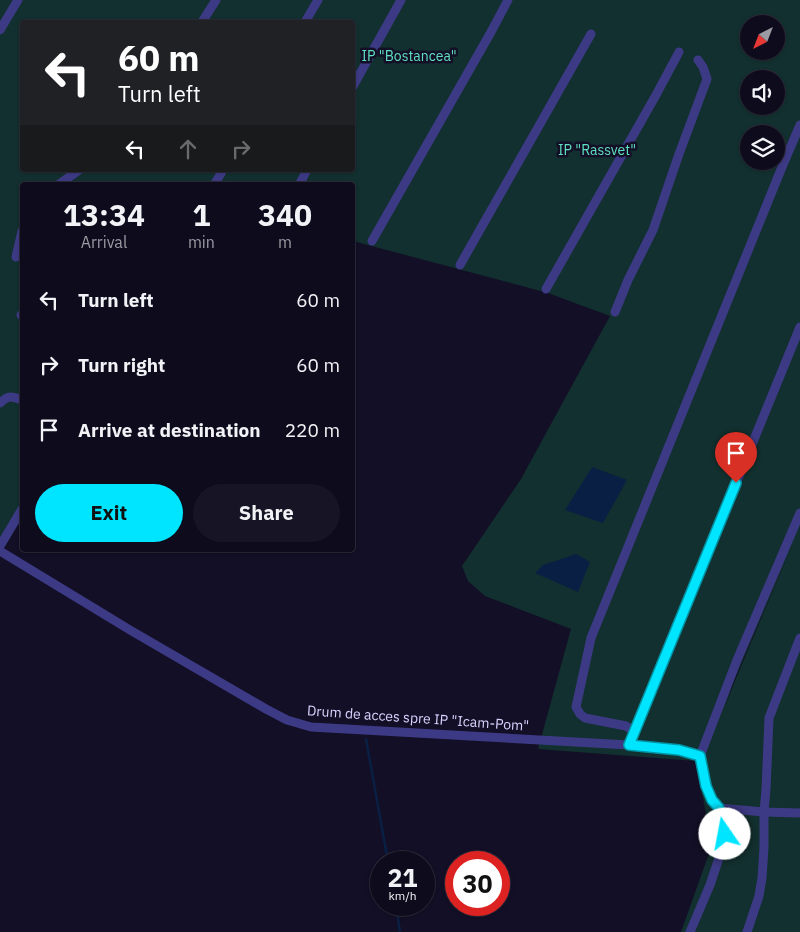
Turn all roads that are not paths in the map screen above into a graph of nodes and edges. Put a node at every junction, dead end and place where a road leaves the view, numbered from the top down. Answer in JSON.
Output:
{"nodes":[{"id":1,"x":18,"y":0,"type":"edge"},
{"id":2,"x":216,"y":0,"type":"edge"},
{"id":3,"x":318,"y":0,"type":"edge"},
{"id":4,"x":401,"y":0,"type":"edge"},
{"id":5,"x":508,"y":0,"type":"edge"},
{"id":6,"x":203,"y":20,"type":"edge"},
{"id":7,"x":306,"y":20,"type":"edge"},
{"id":8,"x":0,"y":30,"type":"edge"},
{"id":9,"x":591,"y":34,"type":"dead end"},
{"id":10,"x":679,"y":52,"type":"dead end"},
{"id":11,"x":698,"y":60,"type":"dead end"},
{"id":12,"x":355,"y":83,"type":"edge"},
{"id":13,"x":800,"y":126,"type":"edge"},
{"id":14,"x":76,"y":172,"type":"edge"},
{"id":15,"x":62,"y":182,"type":"edge"},
{"id":16,"x":20,"y":240,"type":"edge"},
{"id":17,"x":372,"y":241,"type":"dead end"},
{"id":18,"x":16,"y":257,"type":"dead end"},
{"id":19,"x":460,"y":265,"type":"dead end"},
{"id":20,"x":546,"y":289,"type":"dead end"},
{"id":21,"x":616,"y":312,"type":"dead end"},
{"id":22,"x":800,"y":327,"type":"edge"},
{"id":23,"x":20,"y":399,"type":"edge"},
{"id":24,"x":0,"y":403,"type":"edge"},
{"id":25,"x":20,"y":512,"type":"edge"},
{"id":26,"x":800,"y":513,"type":"edge"},
{"id":27,"x":0,"y":546,"type":"edge"},
{"id":28,"x":0,"y":552,"type":"edge"},
{"id":29,"x":800,"y":638,"type":"edge"},
{"id":30,"x":635,"y":732,"type":"junction"},
{"id":31,"x":629,"y":745,"type":"junction"},
{"id":32,"x":700,"y":756,"type":"junction"},
{"id":33,"x":719,"y":808,"type":"junction"},
{"id":34,"x":764,"y":812,"type":"junction"},
{"id":35,"x":800,"y":813,"type":"edge"},
{"id":36,"x":690,"y":932,"type":"edge"},
{"id":37,"x":747,"y":932,"type":"edge"}],
"edges":[{"from":1,"to":8,"type":"street"},
{"from":2,"to":6,"type":"street"},
{"from":3,"to":7,"type":"street"},
{"from":4,"to":12,"type":"street"},
{"from":5,"to":17,"type":"street"},
{"from":9,"to":19,"type":"street"},
{"from":10,"to":20,"type":"street"},
{"from":11,"to":21,"type":"street"},
{"from":13,"to":30,"type":"street"},
{"from":14,"to":15,"type":"street"},
{"from":16,"to":18,"type":"street"},
{"from":22,"to":30,"type":"street"},
{"from":23,"to":24,"type":"street"},
{"from":25,"to":27,"type":"street"},
{"from":26,"to":32,"type":"street"},
{"from":28,"to":31,"type":"street","name":"Drum de acces spre IP \"Icam-Pom\""},
{"from":29,"to":34,"type":"street"},
{"from":30,"to":31,"type":"street"},
{"from":31,"to":32,"type":"street","name":"Drum de acces spre IP \"Icam-Pom\""},
{"from":32,"to":33,"type":"street"},
{"from":33,"to":34,"type":"street"},
{"from":33,"to":36,"type":"street"},
{"from":34,"to":35,"type":"street"},
{"from":34,"to":37,"type":"street"}]}
